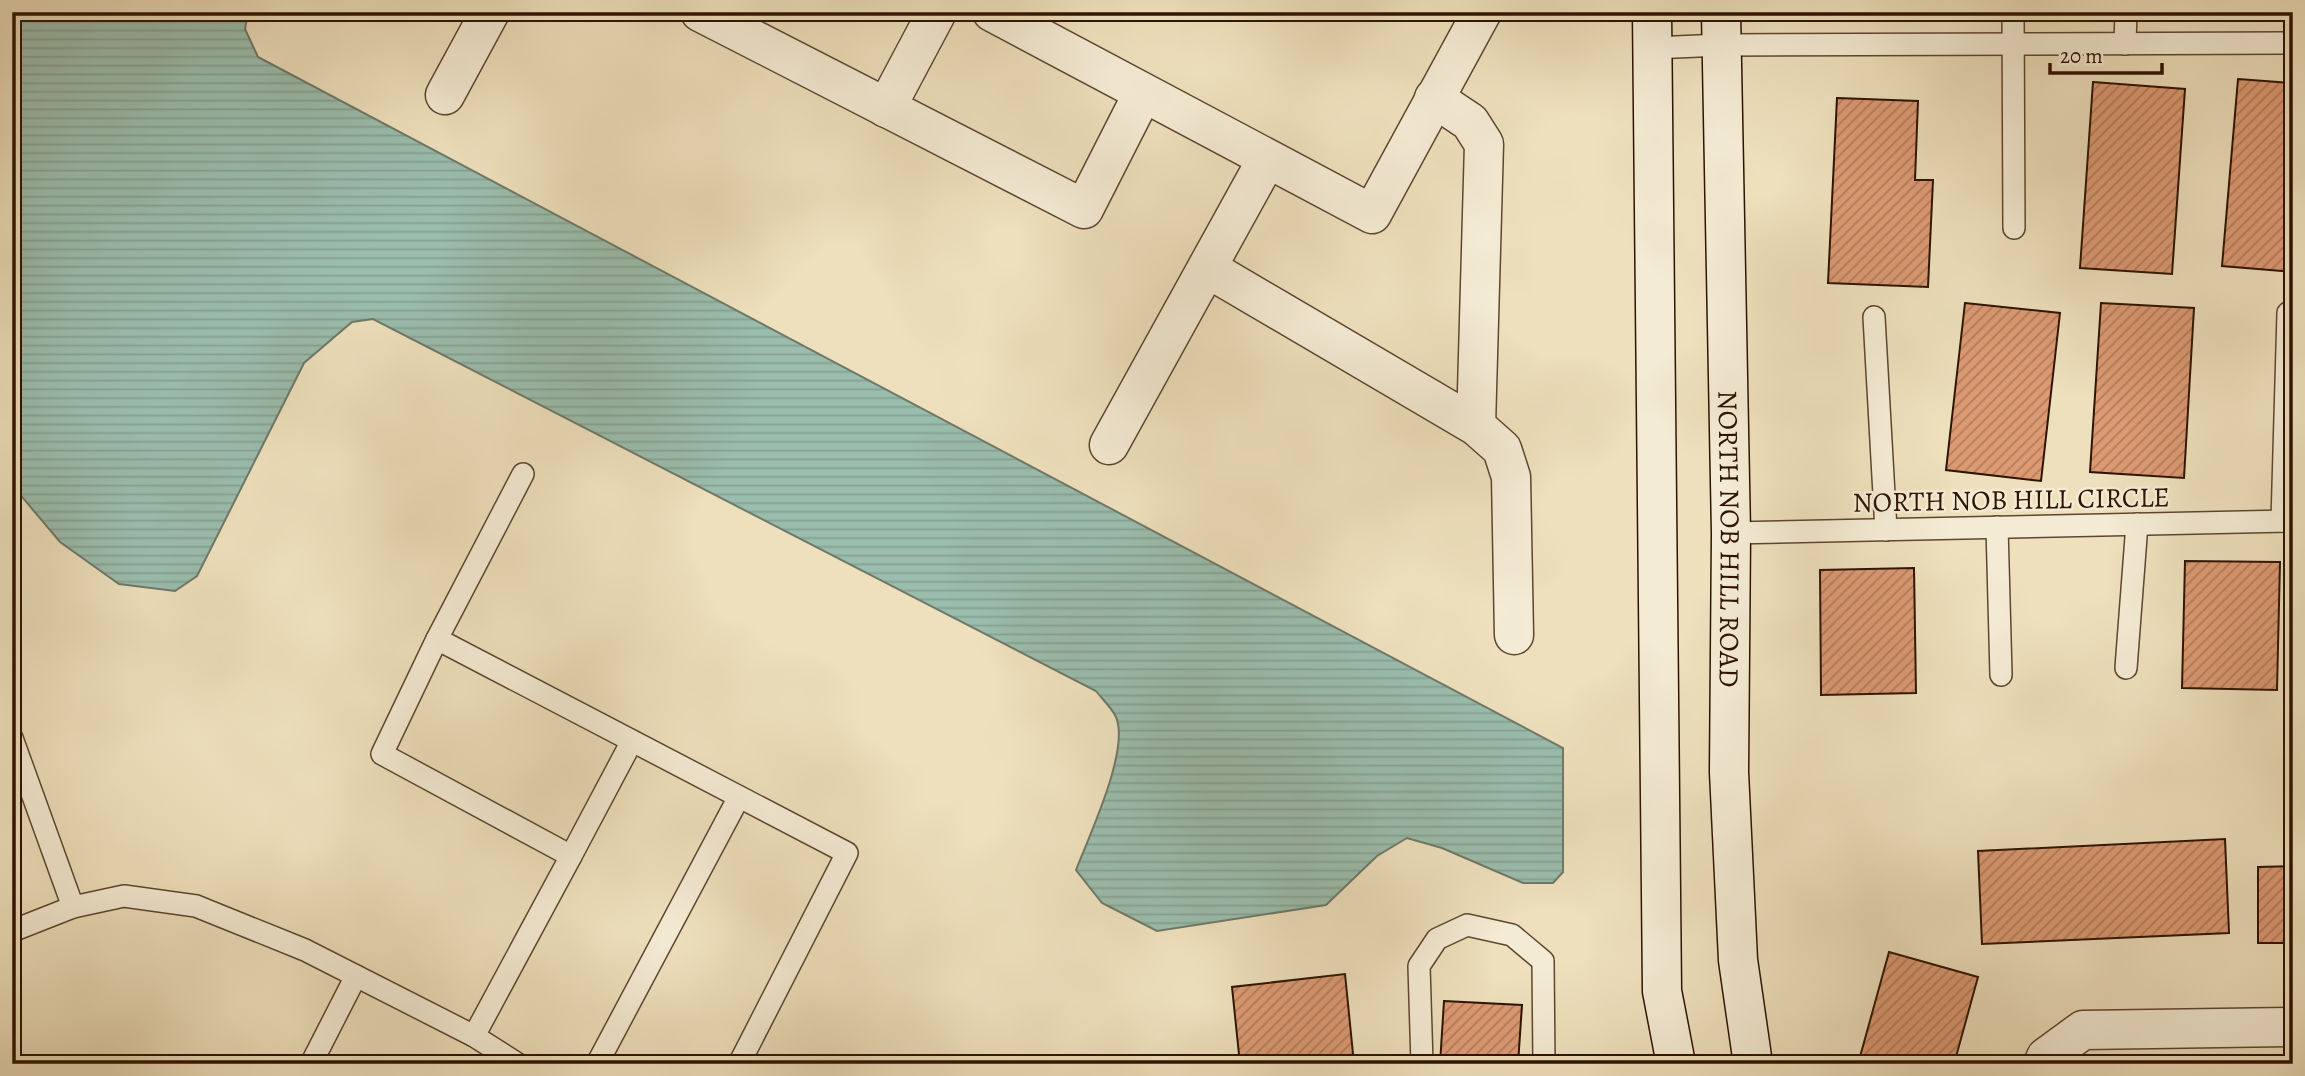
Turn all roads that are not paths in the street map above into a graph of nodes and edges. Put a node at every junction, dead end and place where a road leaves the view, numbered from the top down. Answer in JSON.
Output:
{"nodes":[{"id":1,"x":490,"y":12,"type":"edge"},
{"id":2,"x":700,"y":12,"type":"edge"},
{"id":3,"x":937,"y":12,"type":"edge"},
{"id":4,"x":992,"y":12,"type":"edge"},
{"id":5,"x":1482,"y":12,"type":"edge"},
{"id":6,"x":2013,"y":12,"type":"edge"},
{"id":7,"x":2126,"y":12,"type":"edge"},
{"id":8,"x":1721,"y":29,"type":"edge"},
{"id":9,"x":1652,"y":30,"type":"edge"},
{"id":10,"x":2293,"y":43,"type":"edge"},
{"id":11,"x":2014,"y":44,"type":"junction"},
{"id":12,"x":2125,"y":44,"type":"junction"},
{"id":13,"x":1143,"y":93,"type":"junction"},
{"id":14,"x":445,"y":94,"type":"dead end"},
{"id":15,"x":1434,"y":98,"type":"junction"},
{"id":16,"x":886,"y":108,"type":"junction"},
{"id":17,"x":1268,"y":159,"type":"junction"},
{"id":18,"x":2014,"y":228,"type":"dead end"},
{"id":19,"x":1207,"y":268,"type":"junction"},
{"id":20,"x":2288,"y":313,"type":"dead end"},
{"id":21,"x":1874,"y":317,"type":"dead end"},
{"id":22,"x":1476,"y":426,"type":"junction"},
{"id":23,"x":1109,"y":445,"type":"dead end"},
{"id":24,"x":523,"y":474,"type":"dead end"},
{"id":25,"x":2287,"y":521,"type":"edge"},
{"id":26,"x":2137,"y":524,"type":"junction"},
{"id":27,"x":1997,"y":527,"type":"junction"},
{"id":28,"x":1885,"y":530,"type":"junction"},
{"id":29,"x":1731,"y":533,"type":"junction"},
{"id":30,"x":1514,"y":635,"type":"dead end"},
{"id":31,"x":437,"y":639,"type":"junction"},
{"id":32,"x":2126,"y":667,"type":"dead end"},
{"id":33,"x":2001,"y":675,"type":"dead end"},
{"id":34,"x":12,"y":738,"type":"edge"},
{"id":35,"x":632,"y":741,"type":"junction"},
{"id":36,"x":739,"y":797,"type":"junction"},
{"id":37,"x":571,"y":856,"type":"junction"},
{"id":38,"x":73,"y":907,"type":"junction"},
{"id":39,"x":12,"y":931,"type":"edge"},
{"id":40,"x":356,"y":976,"type":"junction"},
{"id":41,"x":2293,"y":1027,"type":"edge"},
{"id":42,"x":474,"y":1036,"type":"junction"},
{"id":43,"x":2044,"y":1060,"type":"edge"},
{"id":44,"x":312,"y":1064,"type":"edge"},
{"id":45,"x":518,"y":1064,"type":"edge"},
{"id":46,"x":597,"y":1064,"type":"edge"},
{"id":47,"x":739,"y":1064,"type":"edge"},
{"id":48,"x":1422,"y":1064,"type":"edge"},
{"id":49,"x":1545,"y":1064,"type":"edge"},
{"id":50,"x":1676,"y":1064,"type":"edge"},
{"id":51,"x":1753,"y":1064,"type":"edge"}],
"edges":[{"from":1,"to":14,"type":"street"},
{"from":2,"to":16,"type":"street"},
{"from":3,"to":16,"type":"street"},
{"from":4,"to":13,"type":"street"},
{"from":5,"to":15,"type":"street"},
{"from":6,"to":11,"type":"lane"},
{"from":7,"to":12,"type":"lane"},
{"from":8,"to":9,"type":"lane"},
{"from":8,"to":11,"type":"lane"},
{"from":8,"to":29,"type":"street","name":"NORTH NOB HILL ROAD"},
{"from":9,"to":50,"type":"street"},
{"from":10,"to":12,"type":"lane"},
{"from":11,"to":12,"type":"lane"},
{"from":11,"to":18,"type":"lane"},
{"from":13,"to":16,"type":"street"},
{"from":13,"to":17,"type":"street"},
{"from":15,"to":17,"type":"street"},
{"from":15,"to":22,"type":"street"},
{"from":17,"to":19,"type":"street"},
{"from":19,"to":22,"type":"street"},
{"from":19,"to":23,"type":"street"},
{"from":20,"to":25,"type":"lane"},
{"from":21,"to":28,"type":"lane"},
{"from":22,"to":30,"type":"street"},
{"from":24,"to":31,"type":"lane"},
{"from":25,"to":26,"type":"lane","name":"NORTH NOB HILL CIRCLE"},
{"from":26,"to":27,"type":"lane","name":"NORTH NOB HILL CIRCLE"},
{"from":26,"to":32,"type":"lane"},
{"from":27,"to":28,"type":"lane","name":"NORTH NOB HILL CIRCLE"},
{"from":27,"to":33,"type":"lane"},
{"from":28,"to":29,"type":"lane","name":"NORTH NOB HILL CIRCLE"},
{"from":29,"to":51,"type":"street","name":"NORTH NOB HILL ROAD"},
{"from":31,"to":35,"type":"lane"},
{"from":31,"to":37,"type":"lane"},
{"from":34,"to":38,"type":"lane"},
{"from":35,"to":36,"type":"lane"},
{"from":35,"to":37,"type":"lane"},
{"from":36,"to":46,"type":"lane"},
{"from":36,"to":47,"type":"lane"},
{"from":37,"to":42,"type":"lane"},
{"from":38,"to":39,"type":"lane"},
{"from":38,"to":40,"type":"lane"},
{"from":40,"to":42,"type":"lane"},
{"from":40,"to":44,"type":"lane"},
{"from":41,"to":43,"type":"street"},
{"from":42,"to":45,"type":"lane"},
{"from":48,"to":49,"type":"lane"}]}
